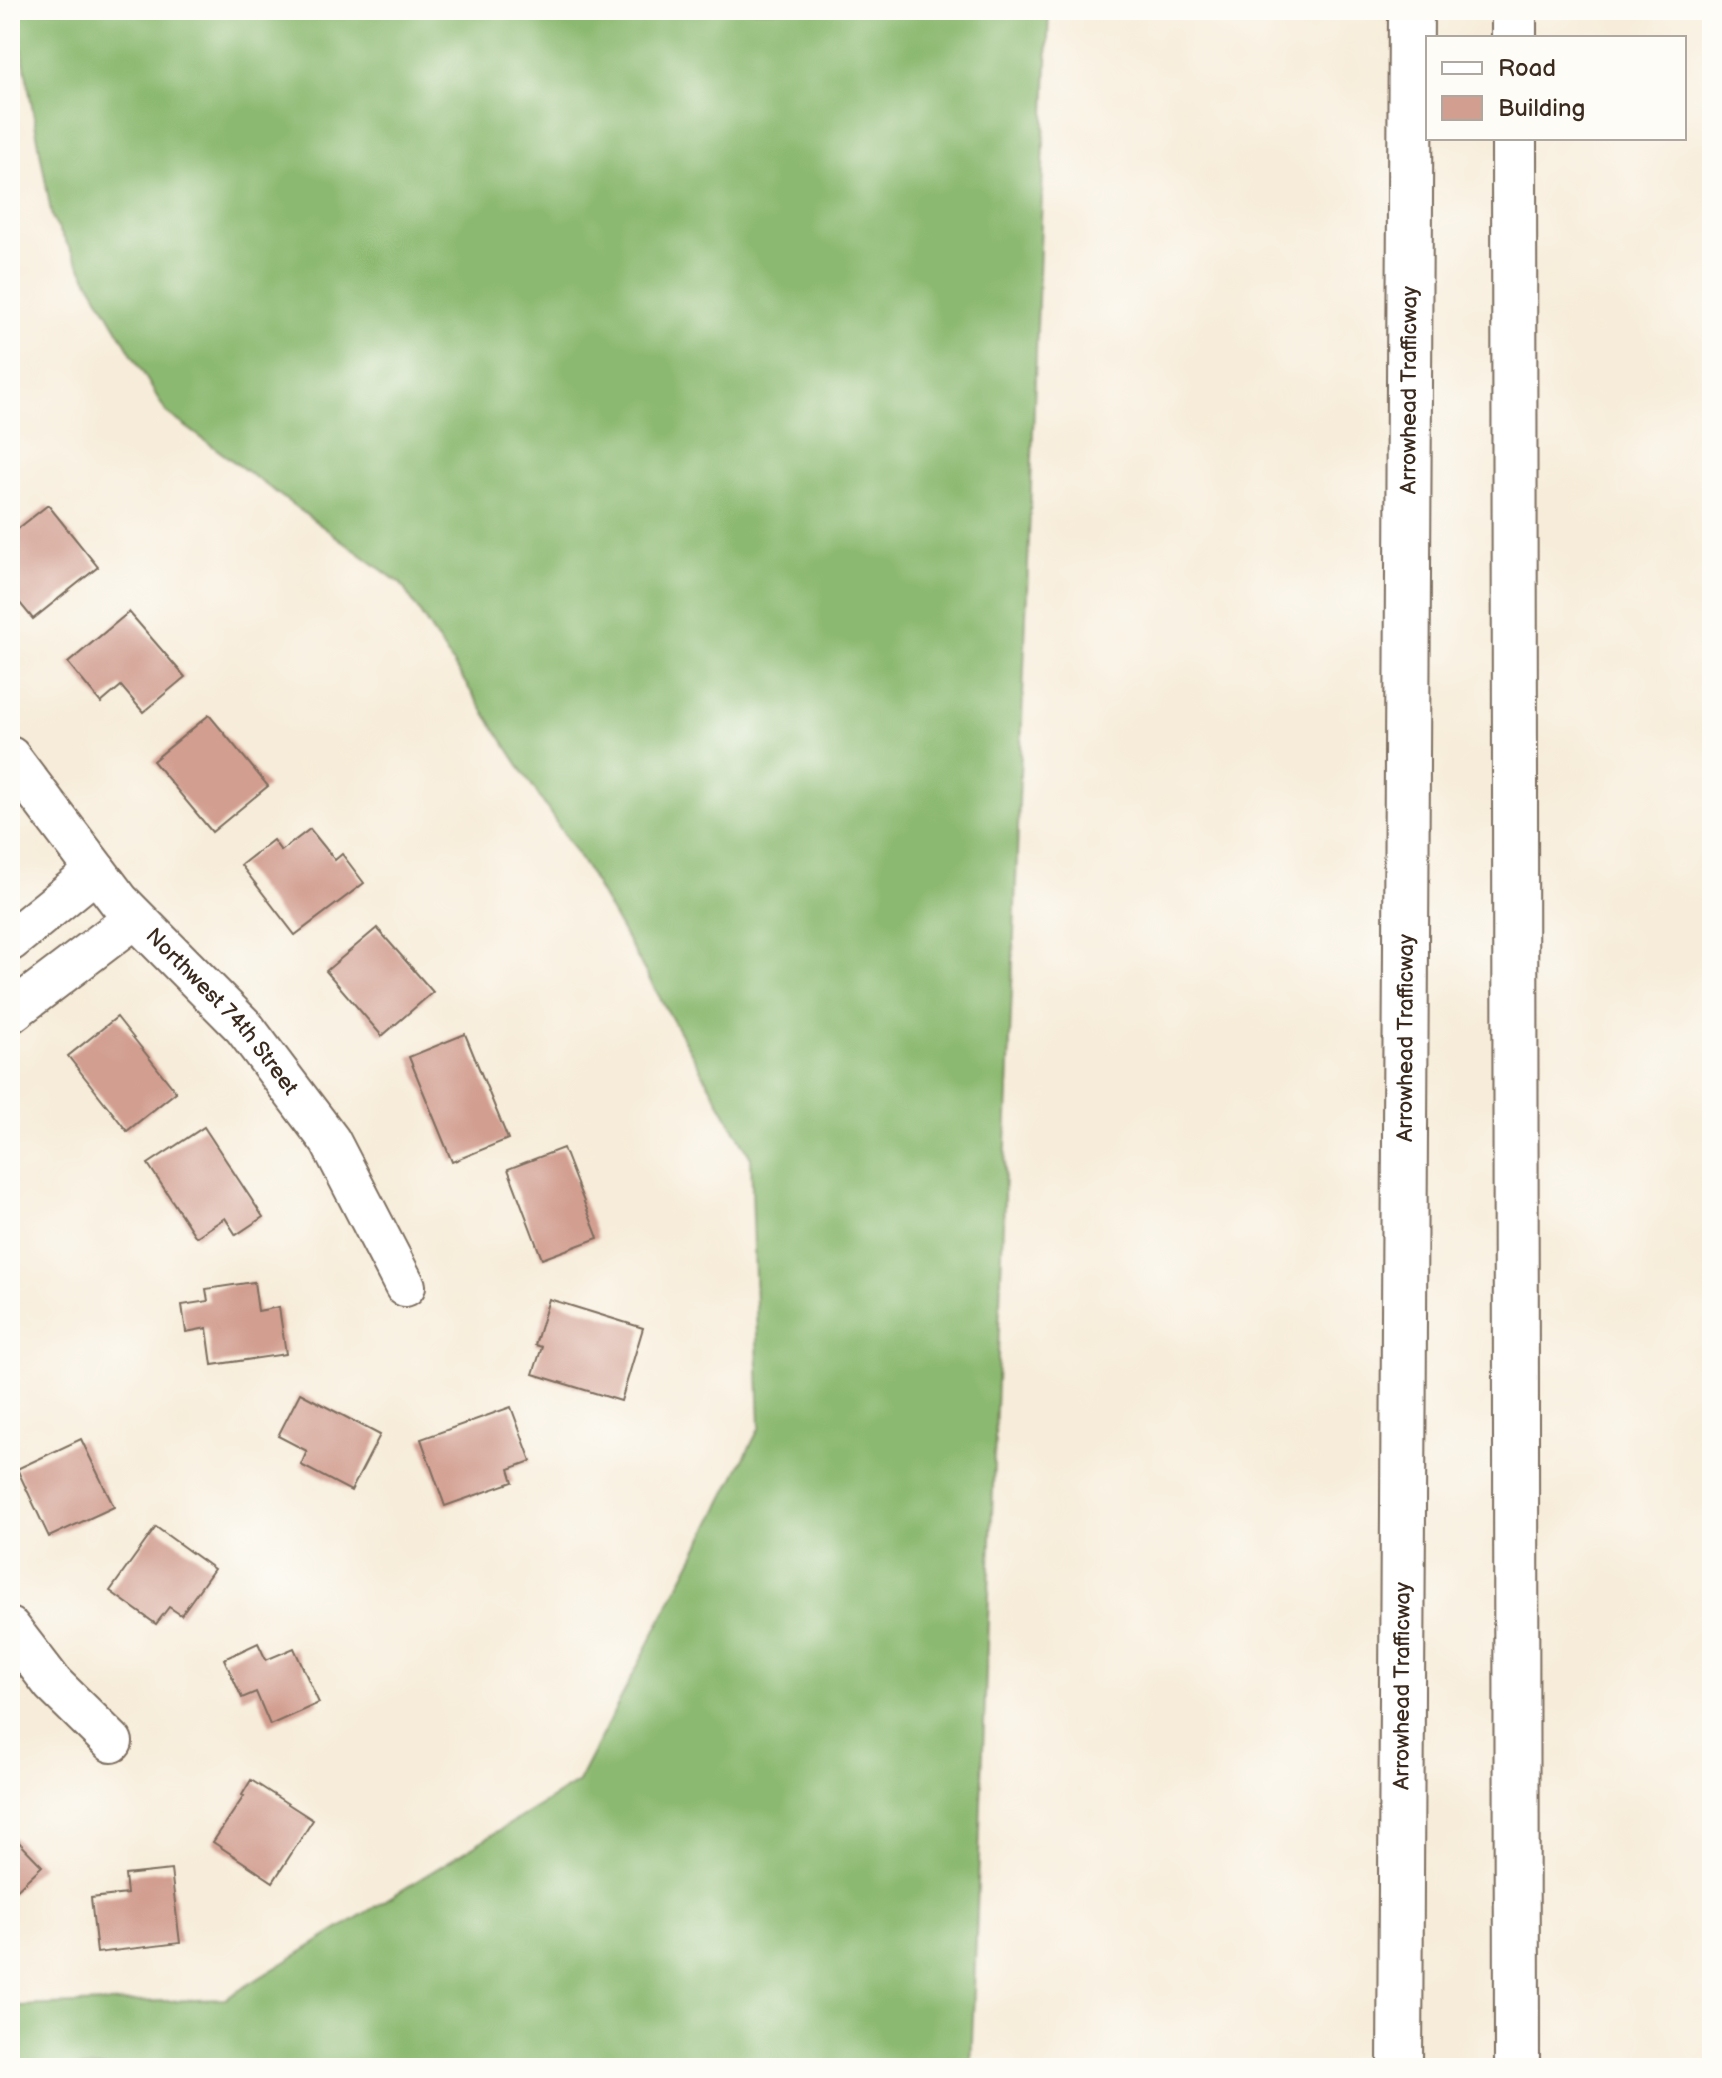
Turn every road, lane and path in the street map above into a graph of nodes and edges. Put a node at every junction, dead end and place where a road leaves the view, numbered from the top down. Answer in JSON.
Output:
{"nodes":[{"id":1,"x":1411,"y":10,"type":"edge"},
{"id":2,"x":1514,"y":10,"type":"edge"},
{"id":3,"x":1514,"y":36,"type":"edge"},
{"id":4,"x":1514,"y":140,"type":"edge"},
{"id":5,"x":10,"y":757,"type":"edge"},
{"id":6,"x":96,"y":871,"type":"junction"},
{"id":7,"x":135,"y":918,"type":"junction"},
{"id":8,"x":10,"y":941,"type":"edge"},
{"id":9,"x":10,"y":1013,"type":"edge"},
{"id":10,"x":405,"y":1286,"type":"dead end"},
{"id":11,"x":10,"y":1628,"type":"edge"},
{"id":12,"x":112,"y":1742,"type":"dead end"},
{"id":13,"x":1400,"y":2068,"type":"edge"},
{"id":14,"x":1517,"y":2068,"type":"edge"}],
"edges":[{"from":1,"to":13,"type":"highway","name":"Arrowhead Trafficway"},
{"from":2,"to":3,"type":"highway"},
{"from":4,"to":14,"type":"highway"},
{"from":5,"to":6,"type":"street","name":"Northwest 74th Street"},
{"from":6,"to":7,"type":"street","name":"Northwest 74th Street"},
{"from":6,"to":8,"type":"street"},
{"from":7,"to":9,"type":"street"},
{"from":7,"to":10,"type":"street","name":"Northwest 74th Street"},
{"from":11,"to":12,"type":"street"}]}
